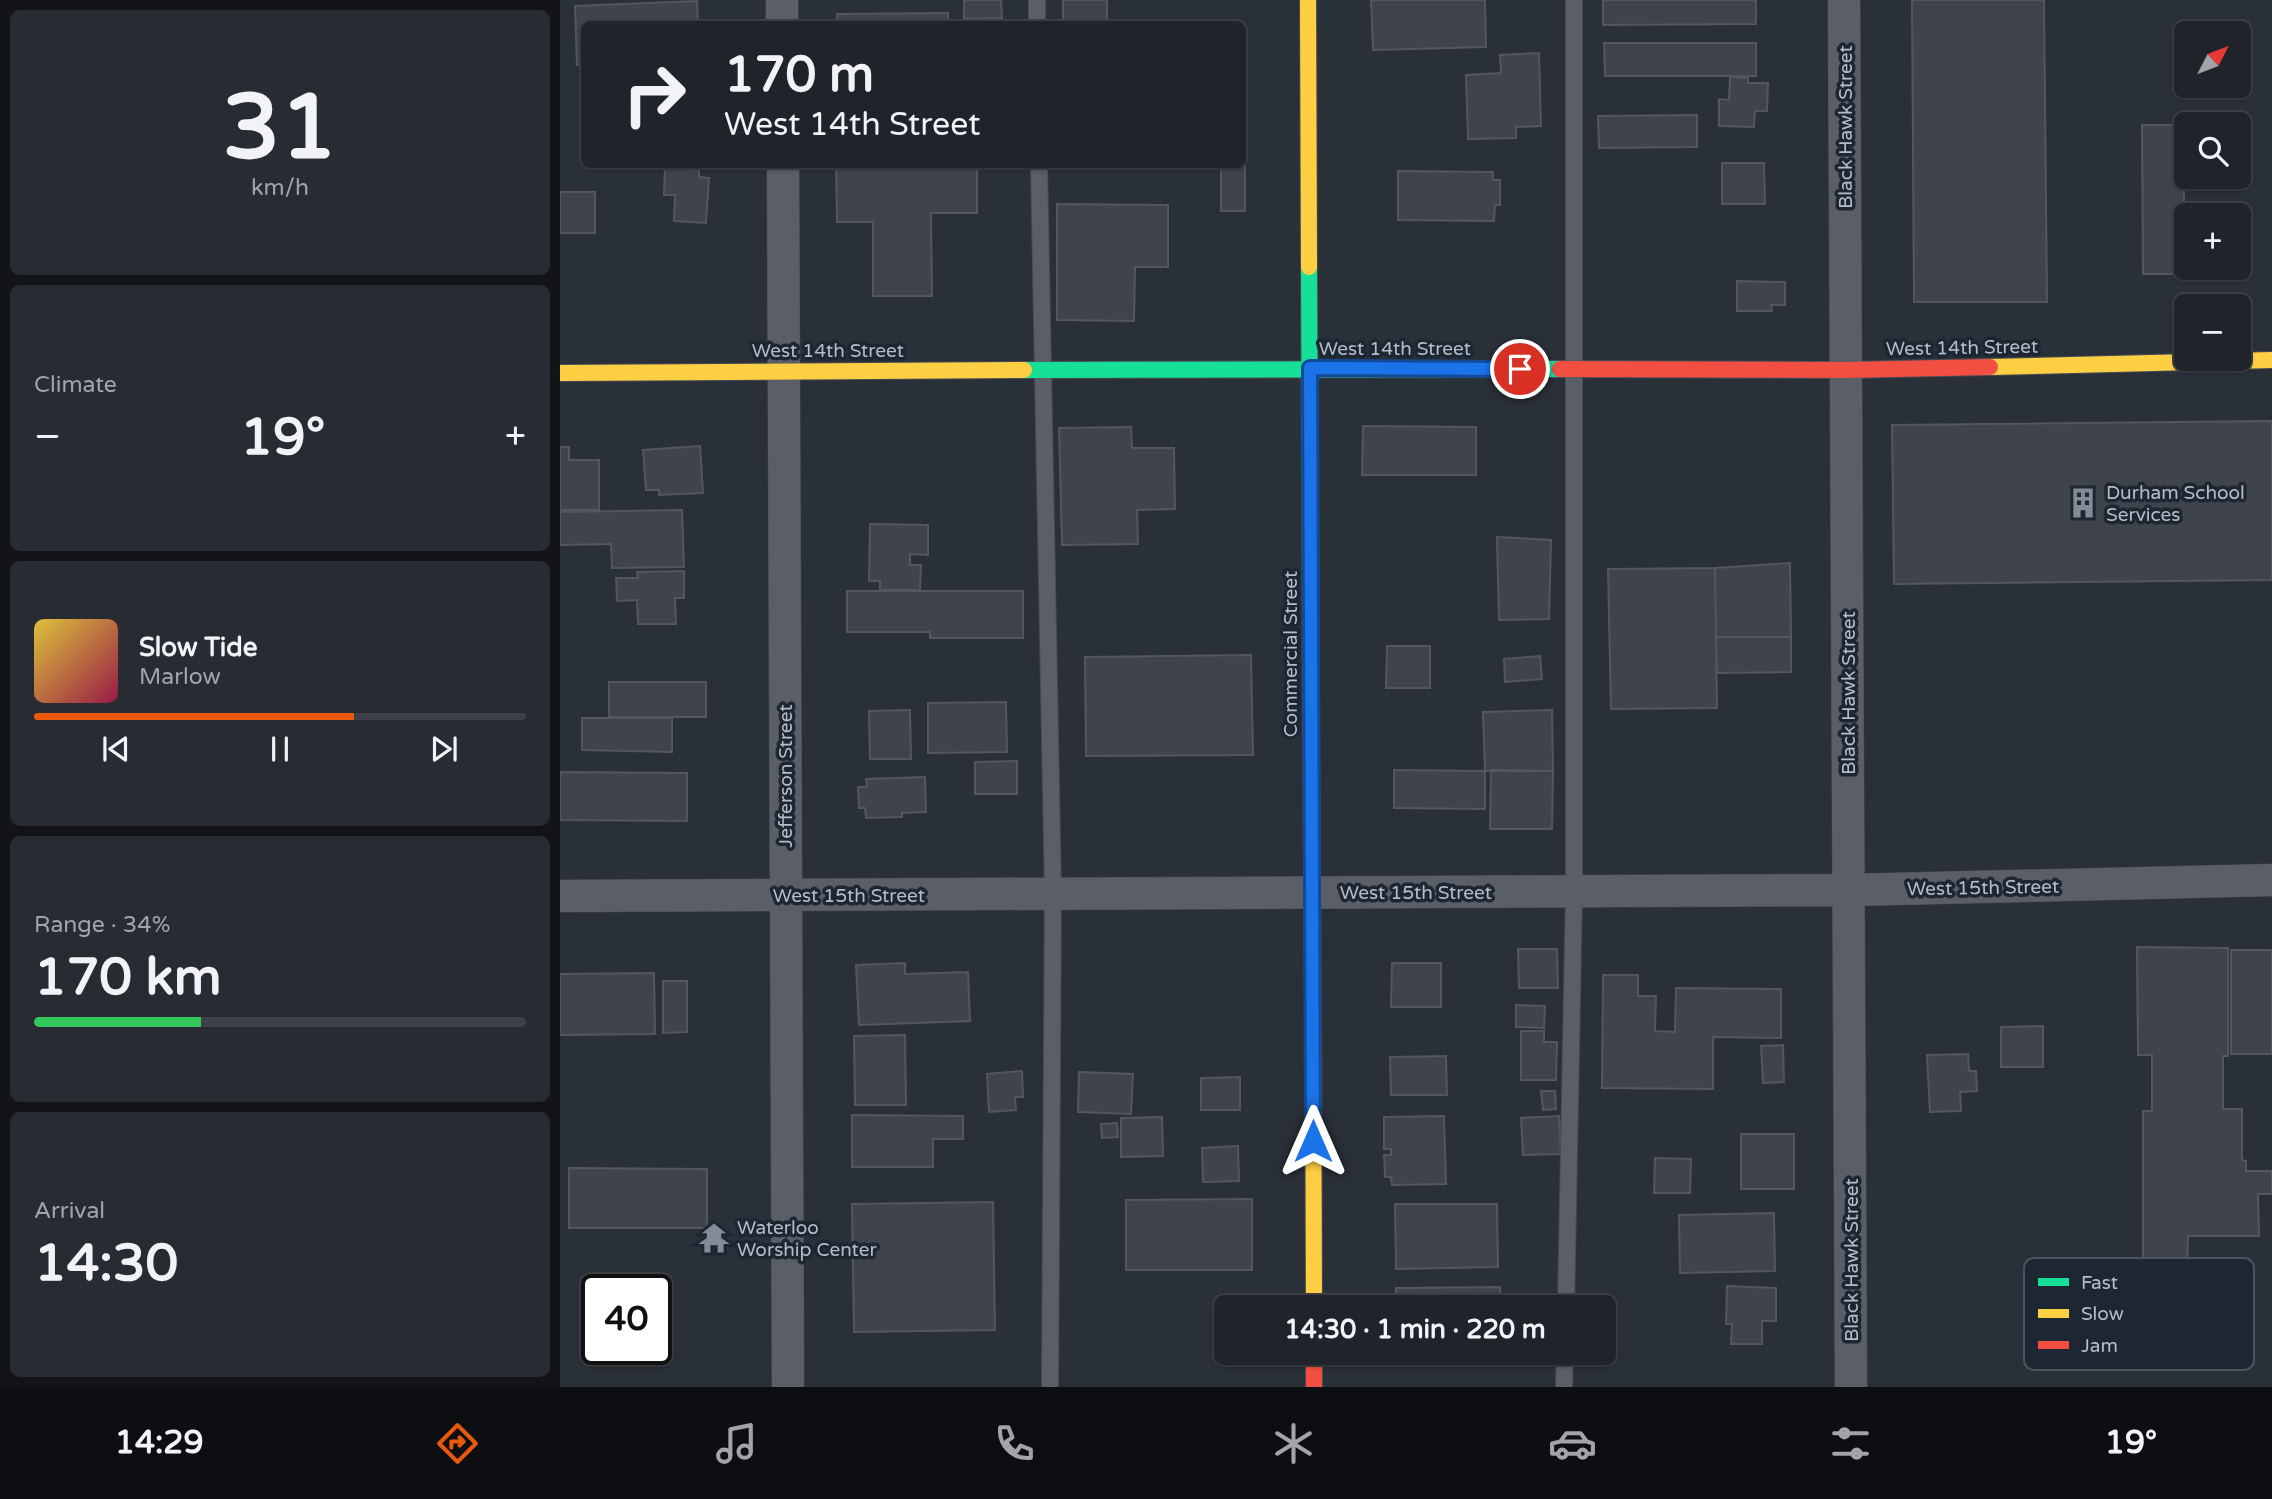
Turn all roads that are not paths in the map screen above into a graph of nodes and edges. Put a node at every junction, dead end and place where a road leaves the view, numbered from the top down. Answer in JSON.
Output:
{"nodes":[{"id":1,"x":782,"y":0,"type":"edge"},
{"id":2,"x":1037,"y":0,"type":"edge"},
{"id":3,"x":1308,"y":0,"type":"edge"},
{"id":4,"x":1574,"y":0,"type":"edge"},
{"id":5,"x":1844,"y":0,"type":"edge"},
{"id":6,"x":782,"y":21,"type":"edge"},
{"id":7,"x":1037,"y":21,"type":"edge"},
{"id":8,"x":783,"y":168,"type":"edge"},
{"id":9,"x":1039,"y":168,"type":"edge"},
{"id":10,"x":2272,"y":360,"type":"edge"},
{"id":11,"x":1310,"y":368,"type":"junction"},
{"id":12,"x":1573,"y":369,"type":"junction"},
{"id":13,"x":1042,"y":370,"type":"junction"},
{"id":14,"x":1846,"y":370,"type":"junction"},
{"id":15,"x":784,"y":371,"type":"junction"},
{"id":16,"x":560,"y":373,"type":"edge"},
{"id":17,"x":2272,"y":880,"type":"edge"},
{"id":18,"x":1849,"y":890,"type":"junction"},
{"id":19,"x":1574,"y":891,"type":"junction"},
{"id":20,"x":1312,"y":892,"type":"junction"},
{"id":21,"x":1053,"y":894,"type":"junction"},
{"id":22,"x":786,"y":895,"type":"junction"},
{"id":23,"x":560,"y":896,"type":"edge"},
{"id":24,"x":1314,"y":1295,"type":"edge"},
{"id":25,"x":1566,"y":1295,"type":"edge"},
{"id":26,"x":1314,"y":1365,"type":"edge"},
{"id":27,"x":1565,"y":1365,"type":"edge"},
{"id":28,"x":788,"y":1387,"type":"edge"},
{"id":29,"x":1050,"y":1387,"type":"edge"},
{"id":30,"x":1314,"y":1387,"type":"edge"},
{"id":31,"x":1564,"y":1387,"type":"edge"},
{"id":32,"x":1851,"y":1387,"type":"edge"}],
"edges":[{"from":1,"to":6,"type":"street"},
{"from":2,"to":7,"type":"lane"},
{"from":3,"to":11,"type":"street","name":"Commercial Street"},
{"from":4,"to":12,"type":"lane"},
{"from":5,"to":14,"type":"street","name":"Black Hawk Street"},
{"from":8,"to":15,"type":"street","name":"Jefferson Street"},
{"from":9,"to":13,"type":"lane"},
{"from":10,"to":14,"type":"street","name":"West 14th Street"},
{"from":11,"to":12,"type":"street","name":"West 14th Street"},
{"from":11,"to":13,"type":"street","name":"West 14th Street"},
{"from":11,"to":20,"type":"street","name":"Commercial Street"},
{"from":12,"to":14,"type":"street","name":"West 14th Street"},
{"from":12,"to":19,"type":"lane"},
{"from":13,"to":15,"type":"street","name":"West 14th Street"},
{"from":13,"to":21,"type":"lane"},
{"from":14,"to":18,"type":"street","name":"Black Hawk Street"},
{"from":15,"to":16,"type":"street","name":"West 14th Street"},
{"from":15,"to":22,"type":"street","name":"Jefferson Street"},
{"from":17,"to":18,"type":"street","name":"West 15th Street"},
{"from":18,"to":19,"type":"street","name":"West 15th Street"},
{"from":18,"to":32,"type":"street","name":"Black Hawk Street"},
{"from":19,"to":20,"type":"street","name":"West 15th Street"},
{"from":19,"to":25,"type":"lane"},
{"from":20,"to":21,"type":"street","name":"West 15th Street"},
{"from":20,"to":24,"type":"street","name":"Commercial Street"},
{"from":21,"to":22,"type":"street","name":"West 15th Street"},
{"from":21,"to":29,"type":"lane"},
{"from":22,"to":23,"type":"street","name":"West 15th Street"},
{"from":22,"to":28,"type":"street","name":"Jefferson Street"},
{"from":26,"to":30,"type":"street"},
{"from":27,"to":31,"type":"lane"}]}
